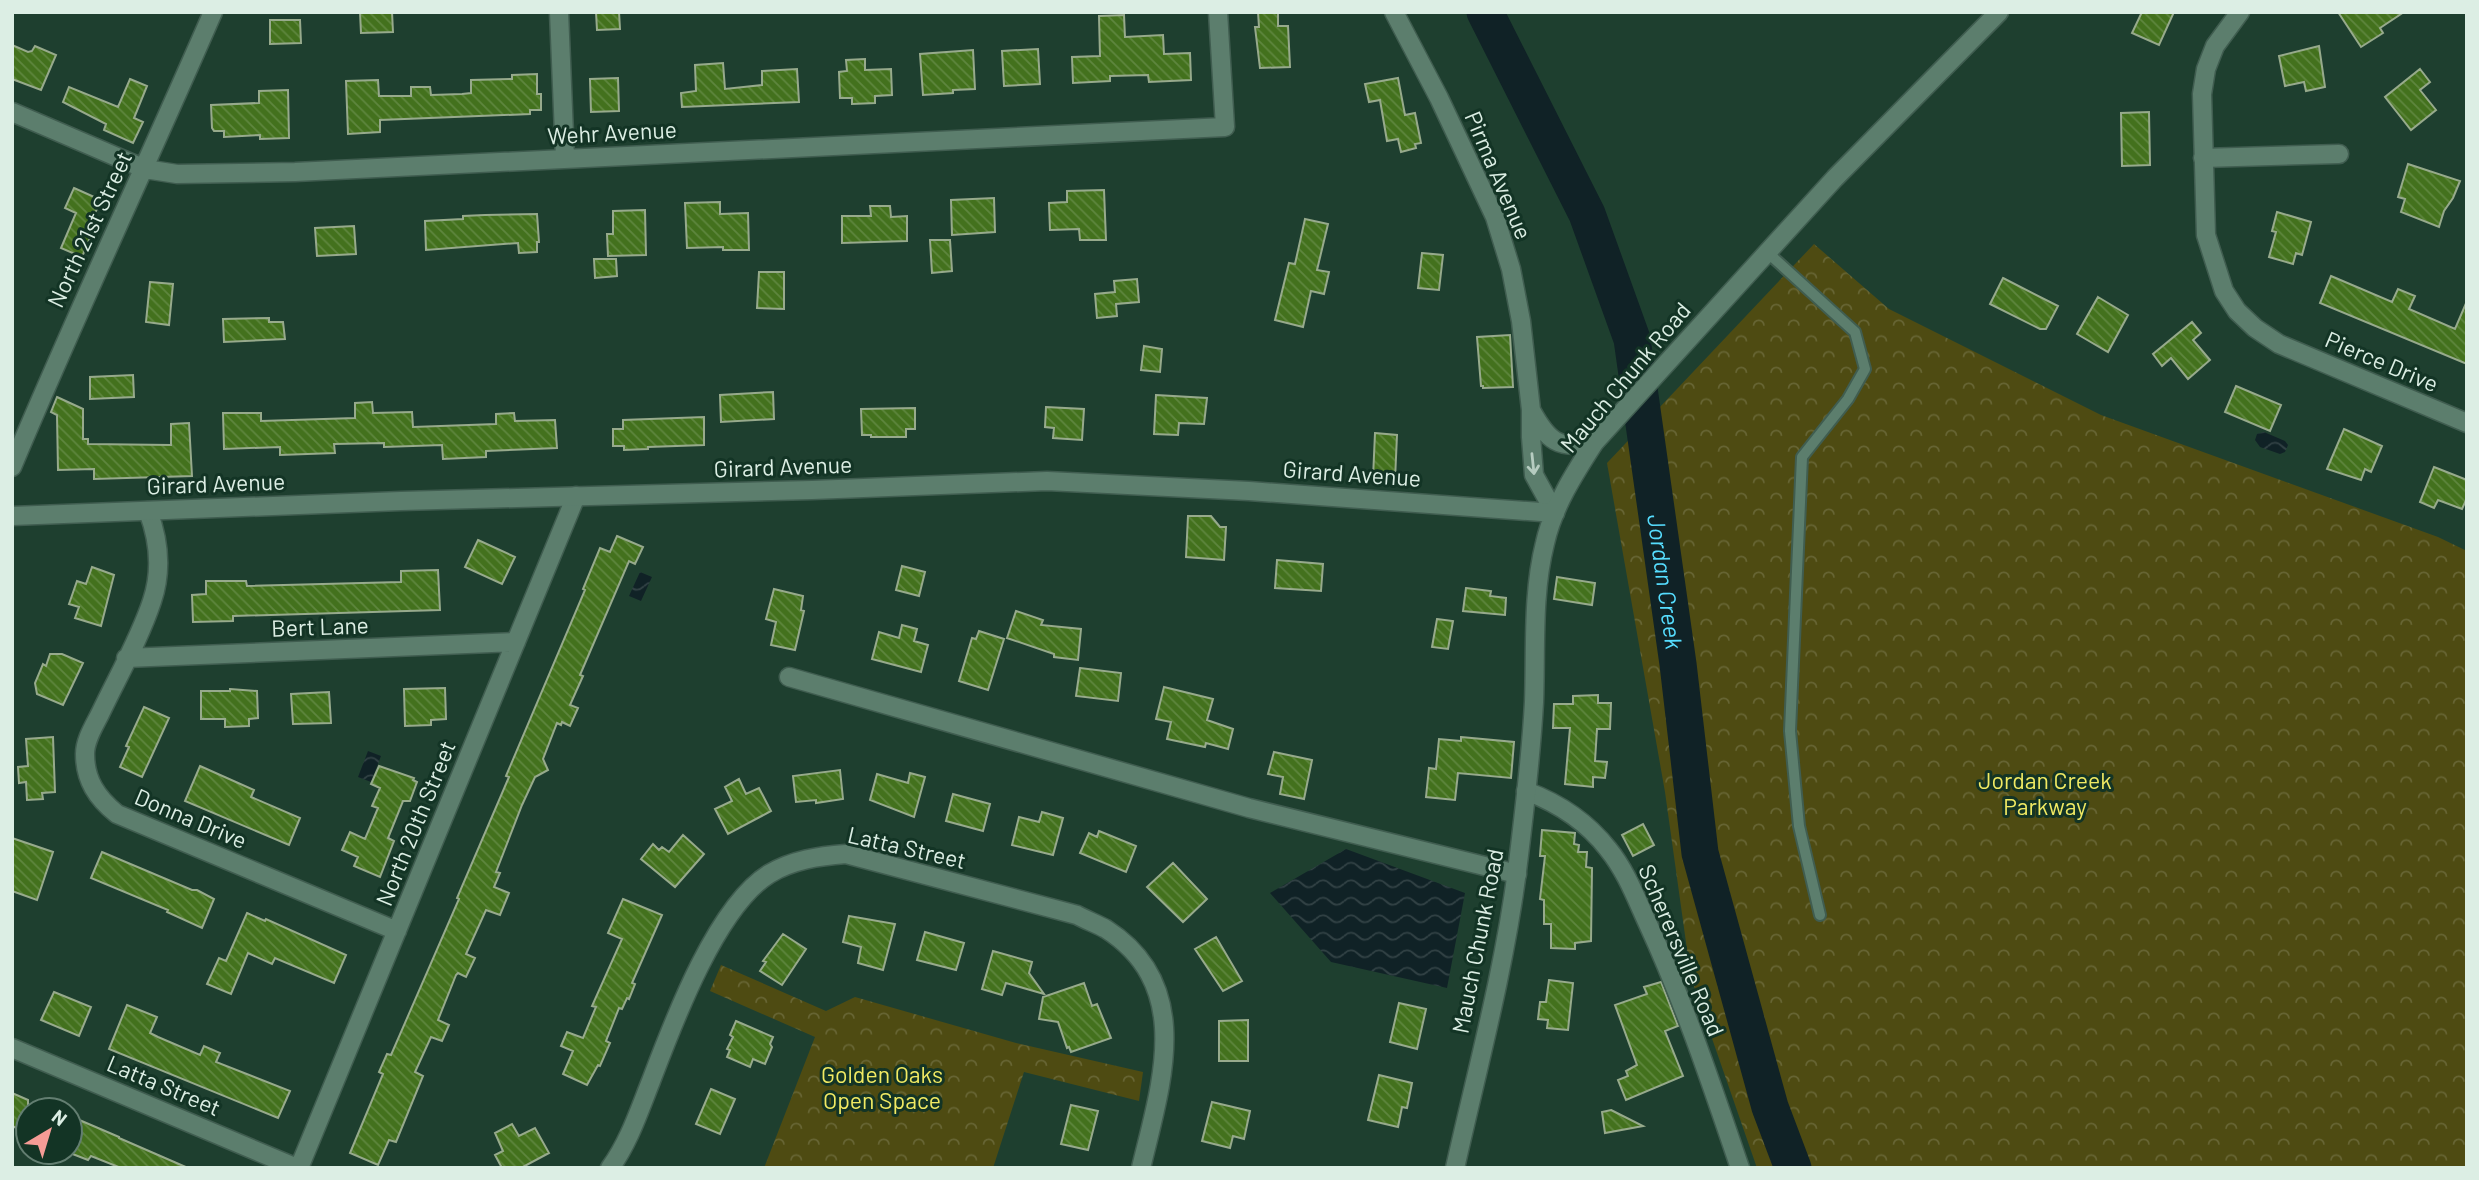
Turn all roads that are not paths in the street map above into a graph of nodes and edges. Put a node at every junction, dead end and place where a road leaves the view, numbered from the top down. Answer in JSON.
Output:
{"nodes":[{"id":1,"x":213,"y":12,"type":"edge"},
{"id":2,"x":559,"y":12,"type":"edge"},
{"id":3,"x":1218,"y":12,"type":"edge"},
{"id":4,"x":1394,"y":12,"type":"edge"},
{"id":5,"x":1999,"y":12,"type":"edge"},
{"id":6,"x":2240,"y":12,"type":"edge"},
{"id":7,"x":12,"y":112,"type":"edge"},
{"id":8,"x":2339,"y":154,"type":"dead end"},
{"id":9,"x":2203,"y":158,"type":"junction"},
{"id":10,"x":565,"y":159,"type":"junction"},
{"id":11,"x":145,"y":169,"type":"junction"},
{"id":12,"x":1767,"y":252,"type":"junction"},
{"id":13,"x":1531,"y":410,"type":"junction"},
{"id":14,"x":2467,"y":423,"type":"edge"},
{"id":15,"x":1594,"y":443,"type":"junction"},
{"id":16,"x":12,"y":467,"type":"edge"},
{"id":17,"x":576,"y":496,"type":"junction"},
{"id":18,"x":148,"y":511,"type":"junction"},
{"id":19,"x":1555,"y":513,"type":"junction"},
{"id":20,"x":12,"y":516,"type":"edge"},
{"id":21,"x":516,"y":642,"type":"junction"},
{"id":22,"x":127,"y":658,"type":"junction"},
{"id":23,"x":789,"y":677,"type":"dead end"},
{"id":24,"x":1526,"y":791,"type":"junction"},
{"id":25,"x":1517,"y":874,"type":"junction"},
{"id":26,"x":1820,"y":915,"type":"dead end"},
{"id":27,"x":397,"y":931,"type":"junction"},
{"id":28,"x":12,"y":1048,"type":"edge"},
{"id":29,"x":298,"y":1168,"type":"edge"},
{"id":30,"x":610,"y":1168,"type":"edge"},
{"id":31,"x":1141,"y":1168,"type":"edge"},
{"id":32,"x":1455,"y":1168,"type":"edge"},
{"id":33,"x":1740,"y":1168,"type":"edge"}],
"edges":[{"from":1,"to":11,"type":"street","name":"North 21st Street"},
{"from":2,"to":10,"type":"street"},
{"from":3,"to":10,"type":"street","name":"Wehr Avenue"},
{"from":4,"to":13,"type":"street","name":"Pirma Avenue"},
{"from":5,"to":12,"type":"street","name":"Mauch Chunk Road"},
{"from":6,"to":9,"type":"street","name":"Pierce Drive"},
{"from":7,"to":11,"type":"street","name":"Wehr Avenue"},
{"from":8,"to":9,"type":"street"},
{"from":9,"to":14,"type":"street","name":"Pierce Drive"},
{"from":10,"to":11,"type":"street","name":"Wehr Avenue"},
{"from":11,"to":16,"type":"street","name":"North 21st Street"},
{"from":12,"to":15,"type":"street","name":"Mauch Chunk Road"},
{"from":12,"to":26,"type":"lane"},
{"from":13,"to":15,"type":"street"},
{"from":13,"to":19,"type":"street","name":"Pirma Avenue","one_way":true},
{"from":15,"to":19,"type":"street","name":"Mauch Chunk Road"},
{"from":17,"to":18,"type":"street","name":"Girard Avenue"},
{"from":17,"to":19,"type":"street","name":"Girard Avenue"},
{"from":17,"to":21,"type":"street","name":"North 20th Street"},
{"from":18,"to":20,"type":"street","name":"Girard Avenue"},
{"from":18,"to":22,"type":"street","name":"Donna Drive"},
{"from":19,"to":24,"type":"street","name":"Mauch Chunk Road"},
{"from":21,"to":22,"type":"street","name":"Bert Lane"},
{"from":21,"to":27,"type":"street","name":"North 20th Street"},
{"from":22,"to":27,"type":"street","name":"Donna Drive"},
{"from":23,"to":25,"type":"street"},
{"from":24,"to":25,"type":"street","name":"Mauch Chunk Road"},
{"from":24,"to":33,"type":"street","name":"Scherersville Road"},
{"from":25,"to":32,"type":"street","name":"Mauch Chunk Road"},
{"from":27,"to":29,"type":"street","name":"North 20th Street"},
{"from":28,"to":29,"type":"street","name":"Latta Street"},
{"from":30,"to":31,"type":"street","name":"Latta Street"}]}
